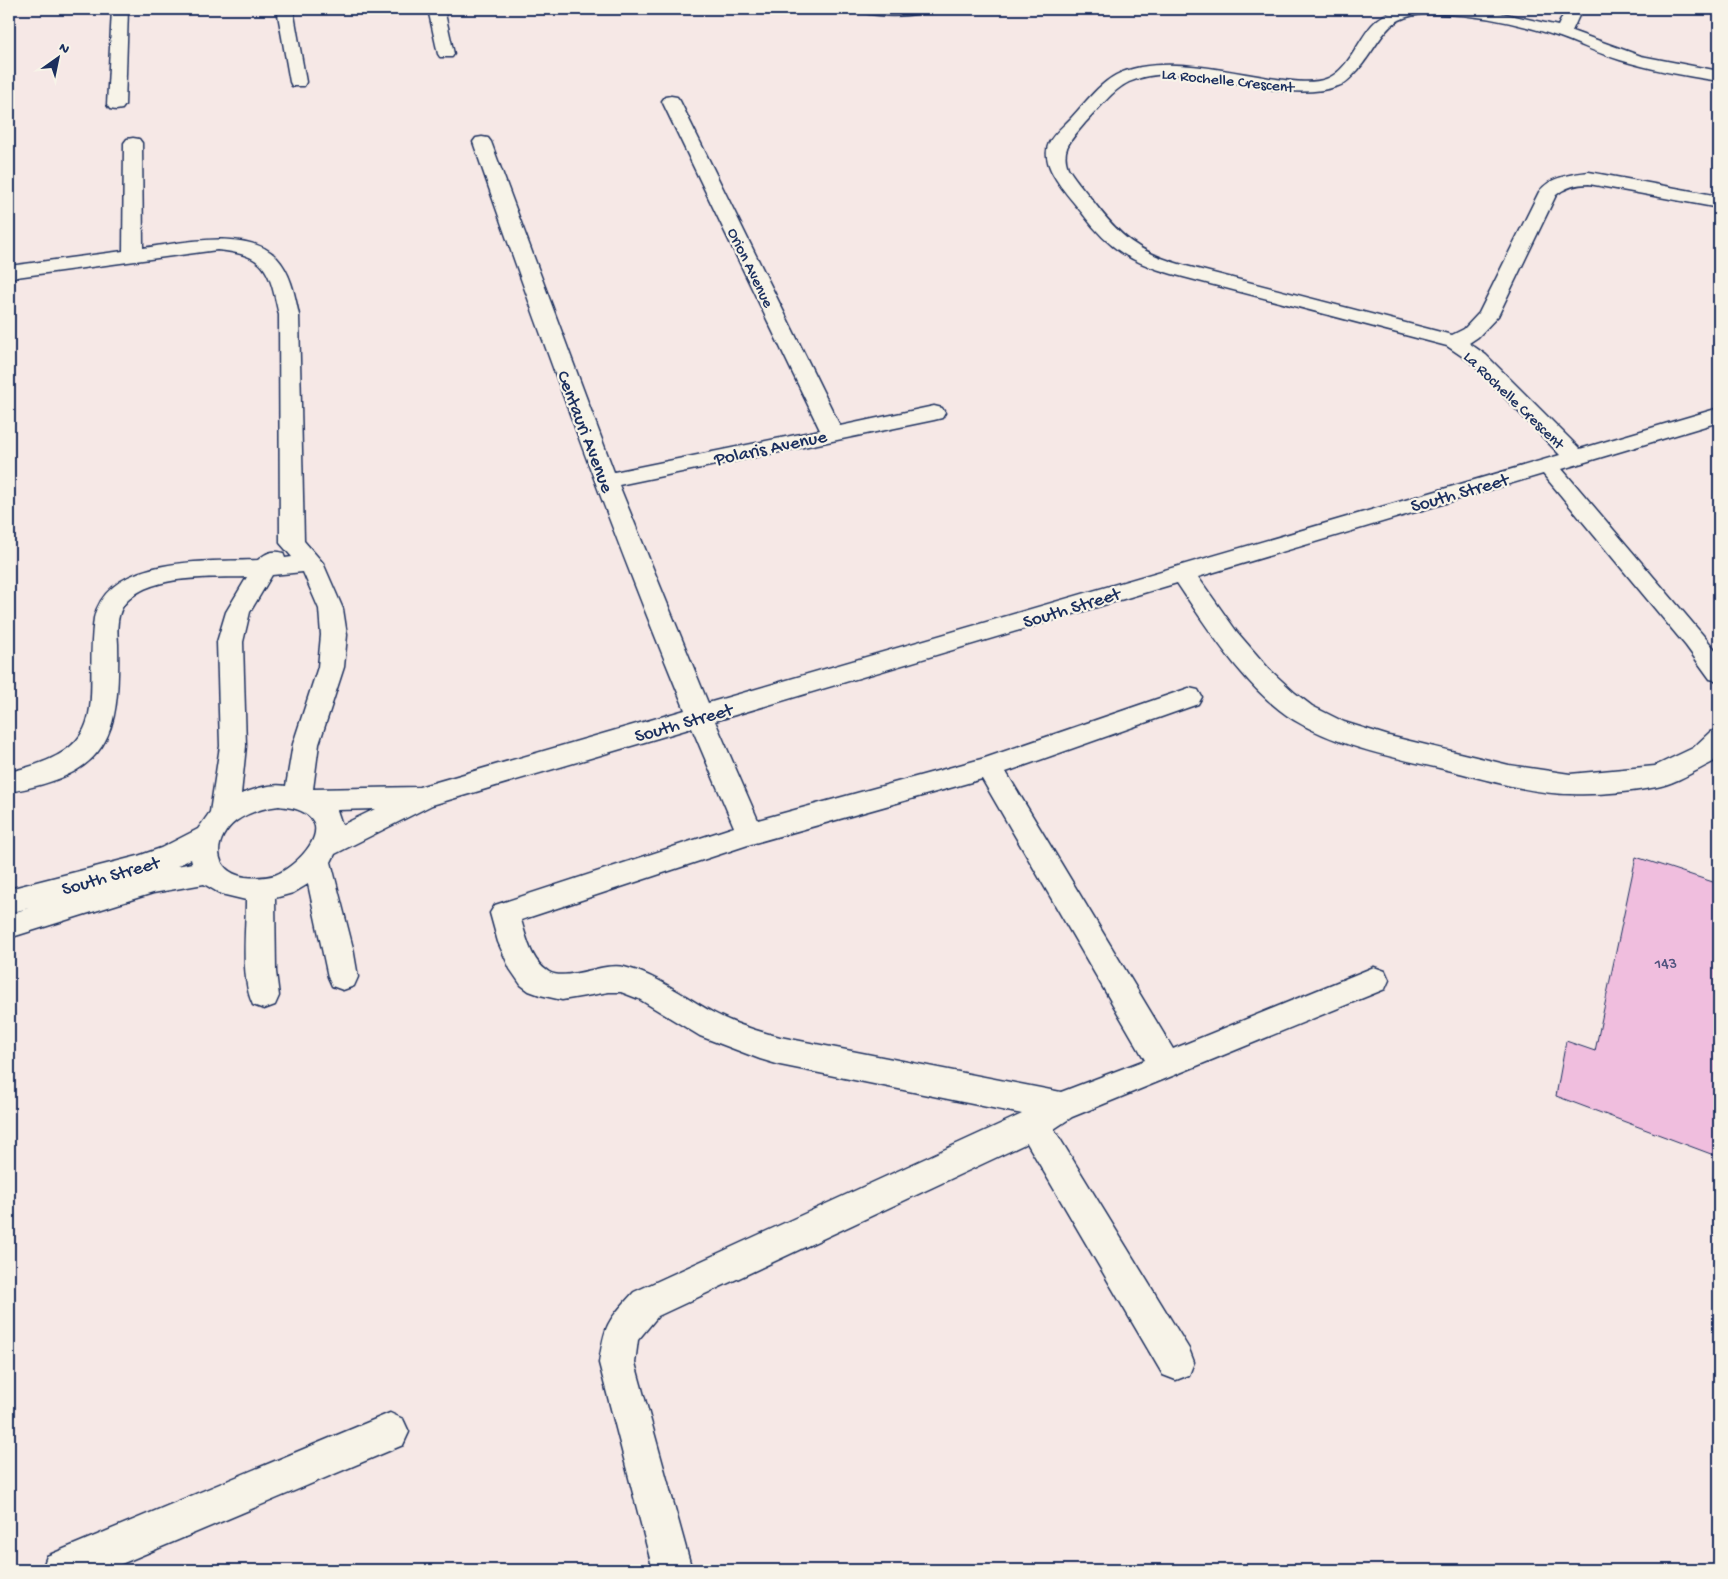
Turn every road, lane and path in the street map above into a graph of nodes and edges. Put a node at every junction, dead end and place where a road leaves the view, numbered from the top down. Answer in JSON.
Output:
{"nodes":[{"id":1,"x":120,"y":9,"type":"edge"},
{"id":2,"x":285,"y":9,"type":"edge"},
{"id":3,"x":436,"y":9,"type":"edge"},
{"id":4,"x":867,"y":9,"type":"edge"},
{"id":5,"x":919,"y":9,"type":"edge"},
{"id":6,"x":1574,"y":9,"type":"edge"},
{"id":7,"x":1563,"y":34,"type":"junction"},
{"id":8,"x":446,"y":54,"type":"dead end"},
{"id":9,"x":1719,"y":76,"type":"edge"},
{"id":10,"x":298,"y":82,"type":"dead end"},
{"id":11,"x":671,"y":101,"type":"dead end"},
{"id":12,"x":116,"y":104,"type":"dead end"},
{"id":13,"x":482,"y":142,"type":"dead end"},
{"id":14,"x":133,"y":143,"type":"dead end"},
{"id":15,"x":1719,"y":202,"type":"edge"},
{"id":16,"x":133,"y":255,"type":"junction"},
{"id":17,"x":9,"y":272,"type":"edge"},
{"id":18,"x":1454,"y":342,"type":"junction"},
{"id":19,"x":934,"y":412,"type":"dead end"},
{"id":20,"x":1719,"y":415,"type":"edge"},
{"id":21,"x":833,"y":433,"type":"junction"},
{"id":22,"x":1575,"y":457,"type":"junction"},
{"id":23,"x":1546,"y":465,"type":"junction"},
{"id":24,"x":606,"y":481,"type":"junction"},
{"id":25,"x":292,"y":543,"type":"junction"},
{"id":26,"x":311,"y":563,"type":"junction"},
{"id":27,"x":264,"y":568,"type":"junction"},
{"id":28,"x":1182,"y":573,"type":"junction"},
{"id":29,"x":1719,"y":672,"type":"edge"},
{"id":30,"x":1188,"y":697,"type":"dead end"},
{"id":31,"x":699,"y":716,"type":"junction"},
{"id":32,"x":1719,"y":739,"type":"edge"},
{"id":33,"x":989,"y":768,"type":"junction"},
{"id":34,"x":9,"y":782,"type":"edge"},
{"id":35,"x":423,"y":797,"type":"junction"},
{"id":36,"x":303,"y":798,"type":"junction"},
{"id":37,"x":216,"y":827,"type":"junction"},
{"id":38,"x":750,"y":833,"type":"junction"},
{"id":39,"x":322,"y":854,"type":"junction"},
{"id":40,"x":210,"y":872,"type":"junction"},
{"id":41,"x":260,"y":890,"type":"junction"},
{"id":42,"x":9,"y":901,"type":"edge"},
{"id":43,"x":9,"y":926,"type":"edge"},
{"id":44,"x":343,"y":977,"type":"dead end"},
{"id":45,"x":1374,"y":980,"type":"dead end"},
{"id":46,"x":264,"y":996,"type":"dead end"},
{"id":47,"x":1166,"y":1066,"type":"junction"},
{"id":48,"x":1047,"y":1116,"type":"junction"},
{"id":49,"x":1176,"y":1362,"type":"dead end"},
{"id":50,"x":390,"y":1432,"type":"dead end"},
{"id":51,"x":61,"y":1570,"type":"edge"},
{"id":52,"x":672,"y":1570,"type":"edge"}],
"edges":[{"from":1,"to":12,"type":"street"},
{"from":2,"to":10,"type":"street"},
{"from":3,"to":8,"type":"street"},
{"from":4,"to":5,"type":"street"},
{"from":6,"to":7,"type":"street"},
{"from":7,"to":9,"type":"street","name":"La Rochelle Crescent"},
{"from":7,"to":18,"type":"street","name":"La Rochelle Crescent"},
{"from":11,"to":21,"type":"street","name":"Orion Avenue"},
{"from":13,"to":24,"type":"street","name":"Centauri Avenue"},
{"from":14,"to":16,"type":"street"},
{"from":15,"to":18,"type":"street","name":"La Rochelle Crescent"},
{"from":16,"to":17,"type":"street"},
{"from":16,"to":25,"type":"street"},
{"from":18,"to":22,"type":"street","name":"La Rochelle Crescent"},
{"from":19,"to":21,"type":"street","name":"Polaris Avenue"},
{"from":20,"to":22,"type":"street","name":"South Street"},
{"from":21,"to":24,"type":"street","name":"Polaris Avenue"},
{"from":22,"to":23,"type":"street","name":"South Street"},
{"from":23,"to":28,"type":"street","name":"South Street"},
{"from":23,"to":29,"type":"street"},
{"from":24,"to":31,"type":"street","name":"Centauri Avenue"},
{"from":25,"to":26,"type":"street"},
{"from":25,"to":27,"type":"street"},
{"from":26,"to":27,"type":"street"},
{"from":26,"to":36,"type":"street"},
{"from":27,"to":34,"type":"street"},
{"from":27,"to":37,"type":"street"},
{"from":28,"to":31,"type":"street","name":"South Street"},
{"from":28,"to":32,"type":"street"},
{"from":30,"to":33,"type":"street"},
{"from":31,"to":35,"type":"street","name":"South Street"},
{"from":31,"to":38,"type":"street","name":"Centauri Avenue"},
{"from":33,"to":38,"type":"street"},
{"from":33,"to":47,"type":"street"},
{"from":35,"to":36,"type":"street","name":"South Street"},
{"from":35,"to":39,"type":"street","name":"South Street"},
{"from":36,"to":37,"type":"street"},
{"from":36,"to":39,"type":"street"},
{"from":37,"to":40,"type":"street"},
{"from":37,"to":42,"type":"street","name":"South Street"},
{"from":38,"to":48,"type":"street"},
{"from":39,"to":41,"type":"street"},
{"from":39,"to":44,"type":"street"},
{"from":40,"to":41,"type":"street"},
{"from":40,"to":43,"type":"street","name":"South Street"},
{"from":41,"to":46,"type":"street"},
{"from":45,"to":47,"type":"street"},
{"from":47,"to":48,"type":"street"},
{"from":48,"to":49,"type":"street"},
{"from":48,"to":52,"type":"street"},
{"from":50,"to":51,"type":"street"}]}
